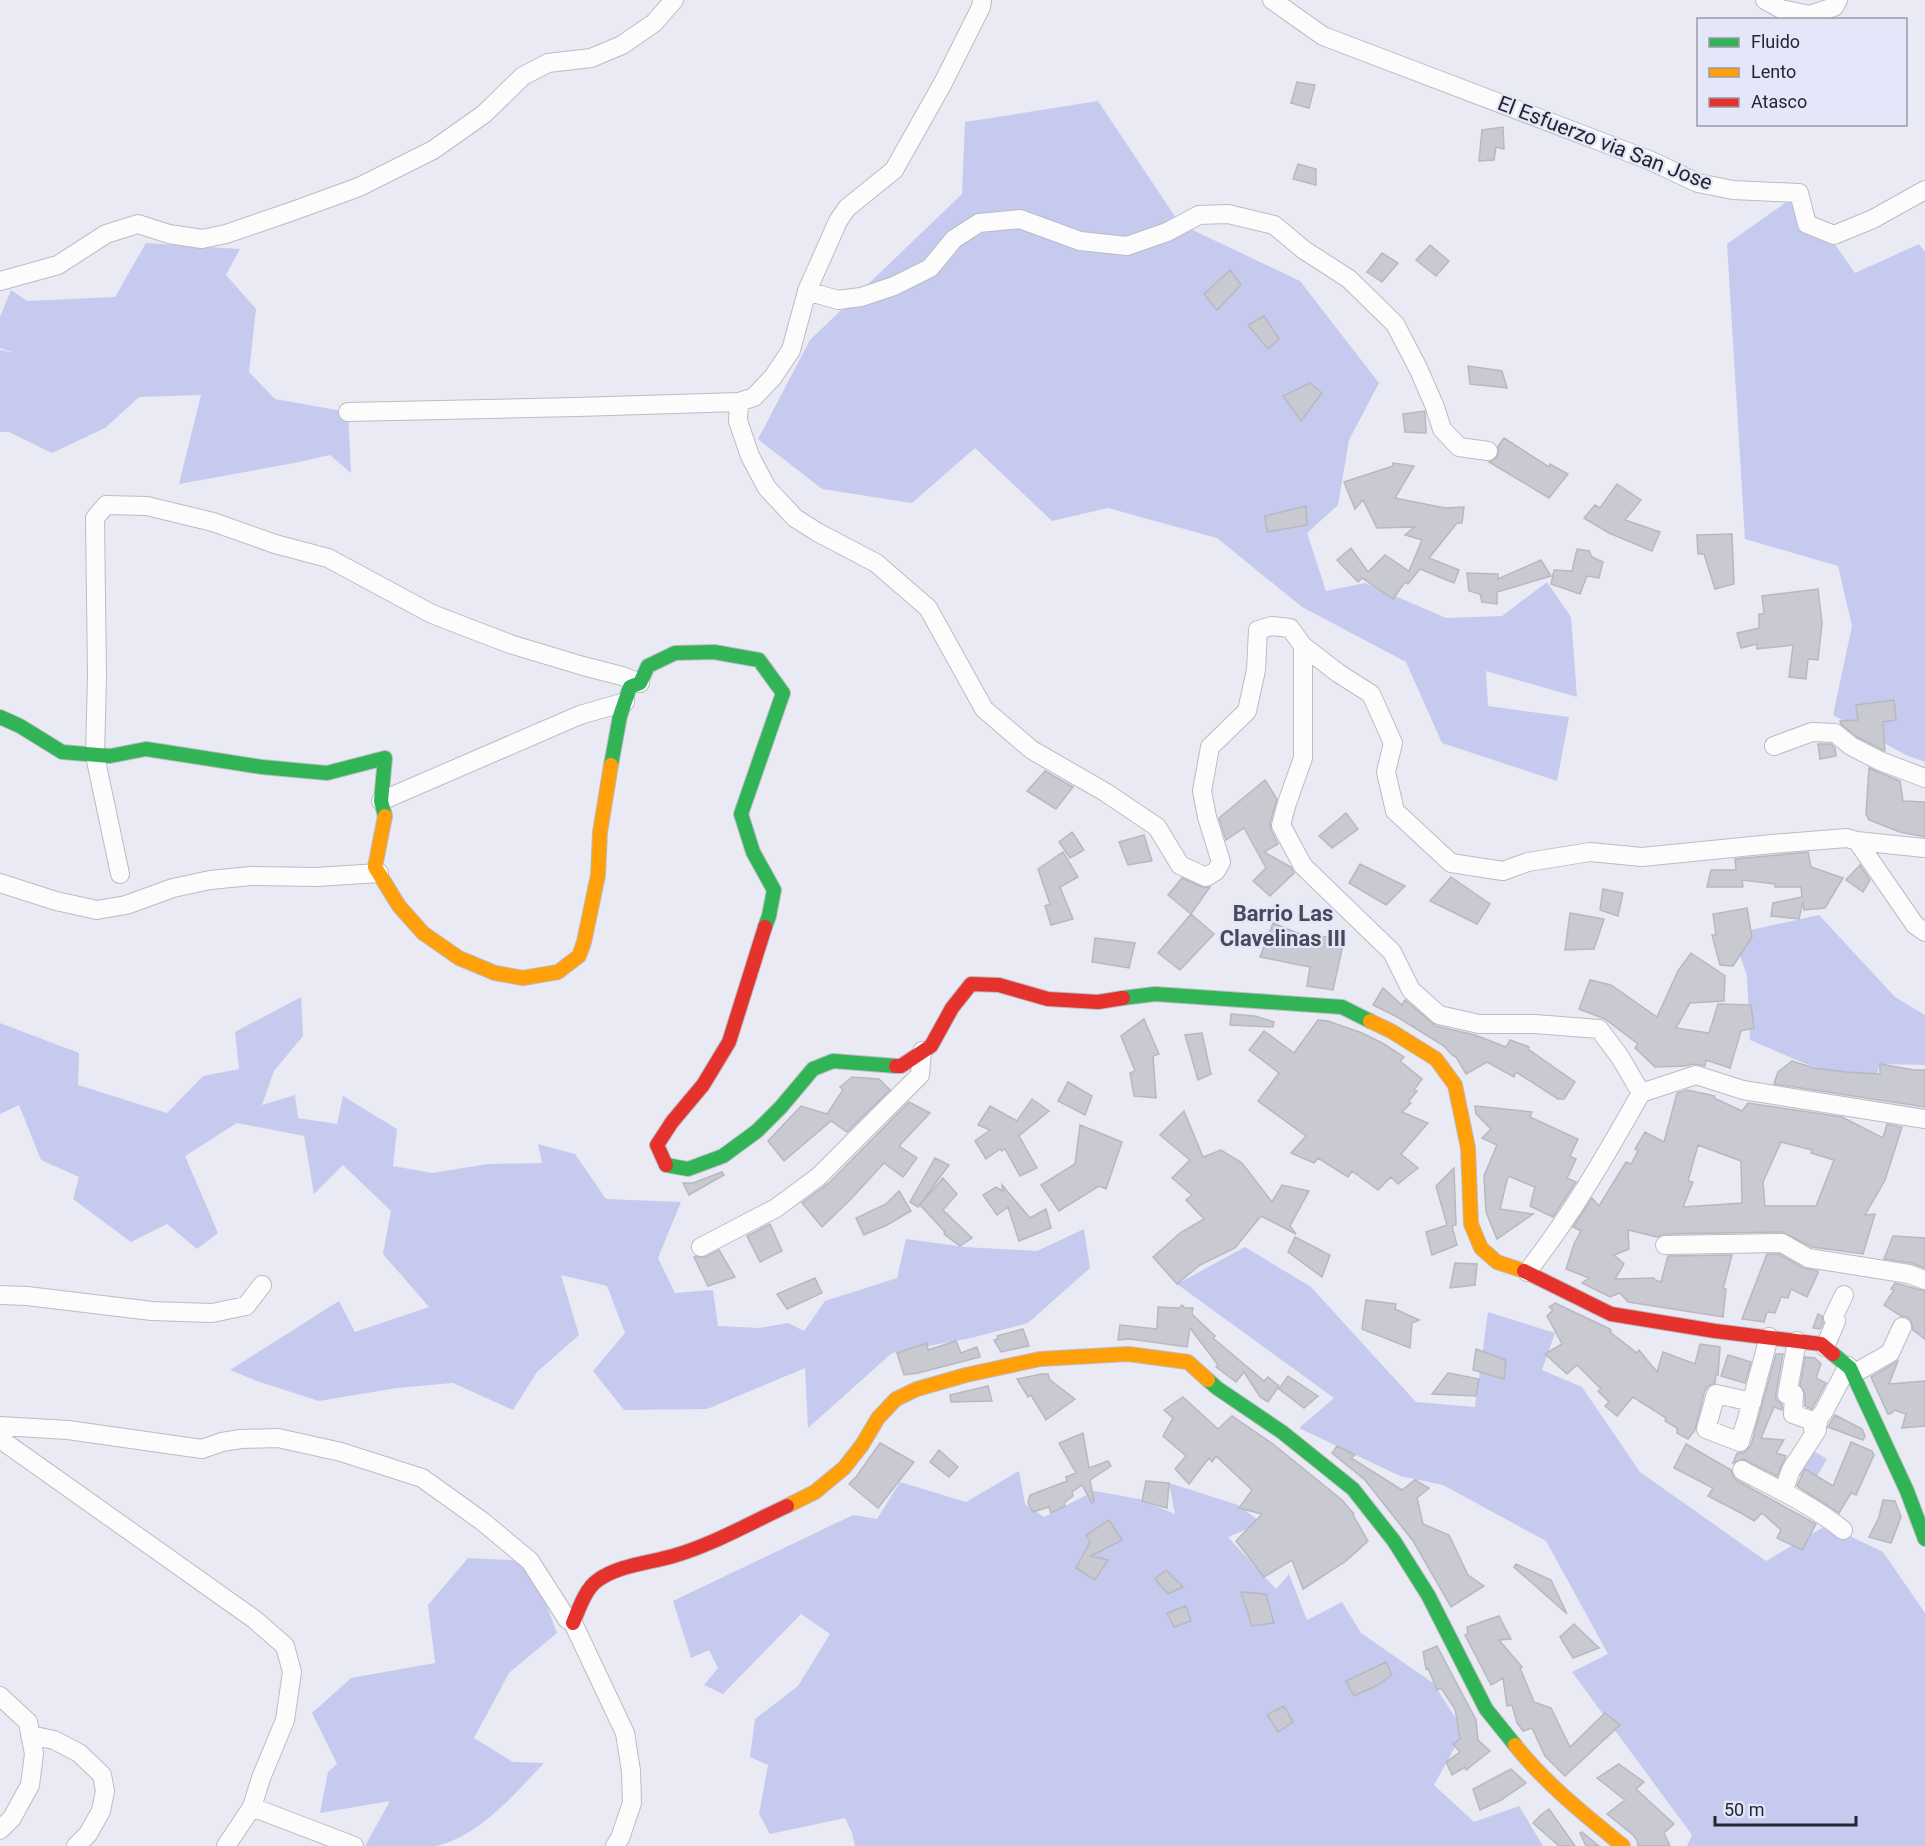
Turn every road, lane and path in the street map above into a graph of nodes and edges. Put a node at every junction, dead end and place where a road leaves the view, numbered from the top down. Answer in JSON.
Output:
{"nodes":[{"id":1,"x":674,"y":0,"type":"edge"},
{"id":2,"x":982,"y":0,"type":"edge"},
{"id":3,"x":1272,"y":0,"type":"edge"},
{"id":4,"x":1765,"y":0,"type":"edge"},
{"id":5,"x":1838,"y":0,"type":"edge"},
{"id":6,"x":1925,"y":190,"type":"edge"},
{"id":7,"x":0,"y":281,"type":"edge"},
{"id":8,"x":807,"y":291,"type":"junction"},
{"id":9,"x":739,"y":402,"type":"junction"},
{"id":10,"x":348,"y":412,"type":"dead end"},
{"id":11,"x":1488,"y":452,"type":"dead end"},
{"id":12,"x":1303,"y":646,"type":"junction"},
{"id":13,"x":640,"y":682,"type":"junction"},
{"id":14,"x":625,"y":702,"type":"junction"},
{"id":15,"x":0,"y":717,"type":"edge"},
{"id":16,"x":1774,"y":746,"type":"dead end"},
{"id":17,"x":94,"y":756,"type":"junction"},
{"id":18,"x":1925,"y":778,"type":"edge"},
{"id":19,"x":381,"y":801,"type":"junction"},
{"id":20,"x":1857,"y":841,"type":"junction"},
{"id":21,"x":1925,"y":848,"type":"edge"},
{"id":22,"x":379,"y":873,"type":"junction"},
{"id":23,"x":120,"y":874,"type":"dead end"},
{"id":24,"x":0,"y":883,"type":"edge"},
{"id":25,"x":1925,"y":932,"type":"edge"},
{"id":26,"x":922,"y":1051,"type":"junction"},
{"id":27,"x":1641,"y":1093,"type":"junction"},
{"id":28,"x":1925,"y":1119,"type":"edge"},
{"id":29,"x":1665,"y":1245,"type":"dead end"},
{"id":30,"x":701,"y":1247,"type":"dead end"},
{"id":31,"x":1527,"y":1272,"type":"junction"},
{"id":32,"x":1925,"y":1280,"type":"edge"},
{"id":33,"x":262,"y":1286,"type":"dead end"},
{"id":34,"x":0,"y":1294,"type":"edge"},
{"id":35,"x":1844,"y":1295,"type":"dead end"},
{"id":36,"x":1902,"y":1327,"type":"dead end"},
{"id":37,"x":1768,"y":1337,"type":"junction"},
{"id":38,"x":1797,"y":1341,"type":"junction"},
{"id":39,"x":1825,"y":1347,"type":"junction"},
{"id":40,"x":1851,"y":1370,"type":"junction"},
{"id":41,"x":1752,"y":1402,"type":"dead end"},
{"id":42,"x":1818,"y":1423,"type":"junction"},
{"id":43,"x":0,"y":1426,"type":"edge"},
{"id":44,"x":0,"y":1439,"type":"edge"},
{"id":45,"x":1747,"y":1473,"type":"dead end"},
{"id":46,"x":1783,"y":1492,"type":"junction"},
{"id":47,"x":1844,"y":1530,"type":"dead end"},
{"id":48,"x":1925,"y":1539,"type":"edge"},
{"id":49,"x":573,"y":1623,"type":"junction"},
{"id":50,"x":0,"y":1696,"type":"edge"},
{"id":51,"x":30,"y":1735,"type":"junction"},
{"id":52,"x":252,"y":1806,"type":"junction"},
{"id":53,"x":0,"y":1830,"type":"edge"},
{"id":54,"x":76,"y":1846,"type":"edge"},
{"id":55,"x":226,"y":1846,"type":"edge"},
{"id":56,"x":354,"y":1846,"type":"edge"},
{"id":57,"x":615,"y":1846,"type":"edge"},
{"id":58,"x":1623,"y":1846,"type":"edge"}],
"edges":[{"from":1,"to":7,"type":"street"},
{"from":2,"to":8,"type":"street"},
{"from":3,"to":6,"type":"street","name":"El Esfuerzo via San Jose"},
{"from":4,"to":5,"type":"street"},
{"from":8,"to":9,"type":"street"},
{"from":8,"to":11,"type":"street"},
{"from":9,"to":10,"type":"street"},
{"from":9,"to":12,"type":"street"},
{"from":12,"to":20,"type":"street"},
{"from":12,"to":27,"type":"street"},
{"from":13,"to":14,"type":"street"},
{"from":13,"to":17,"type":"street"},
{"from":13,"to":26,"type":"street"},
{"from":14,"to":19,"type":"street"},
{"from":14,"to":22,"type":"street"},
{"from":15,"to":17,"type":"street"},
{"from":16,"to":18,"type":"street"},
{"from":17,"to":19,"type":"street"},
{"from":17,"to":23,"type":"street"},
{"from":19,"to":22,"type":"street"},
{"from":20,"to":21,"type":"street"},
{"from":20,"to":25,"type":"street"},
{"from":22,"to":24,"type":"street"},
{"from":26,"to":30,"type":"street"},
{"from":26,"to":31,"type":"street"},
{"from":27,"to":28,"type":"street"},
{"from":27,"to":31,"type":"street"},
{"from":29,"to":32,"type":"street"},
{"from":31,"to":37,"type":"street"},
{"from":33,"to":34,"type":"street"},
{"from":35,"to":39,"type":"street"},
{"from":36,"to":40,"type":"street"},
{"from":37,"to":38,"type":"street"},
{"from":37,"to":41,"type":"street"},
{"from":38,"to":39,"type":"street"},
{"from":38,"to":42,"type":"street"},
{"from":39,"to":40,"type":"street"},
{"from":40,"to":42,"type":"street"},
{"from":40,"to":48,"type":"street"},
{"from":42,"to":46,"type":"street"},
{"from":43,"to":49,"type":"street"},
{"from":44,"to":52,"type":"street"},
{"from":45,"to":46,"type":"street"},
{"from":46,"to":47,"type":"street"},
{"from":49,"to":57,"type":"street"},
{"from":49,"to":58,"type":"street"},
{"from":50,"to":51,"type":"street"},
{"from":51,"to":53,"type":"street"},
{"from":51,"to":54,"type":"street"},
{"from":52,"to":55,"type":"street"},
{"from":52,"to":56,"type":"street"}]}
